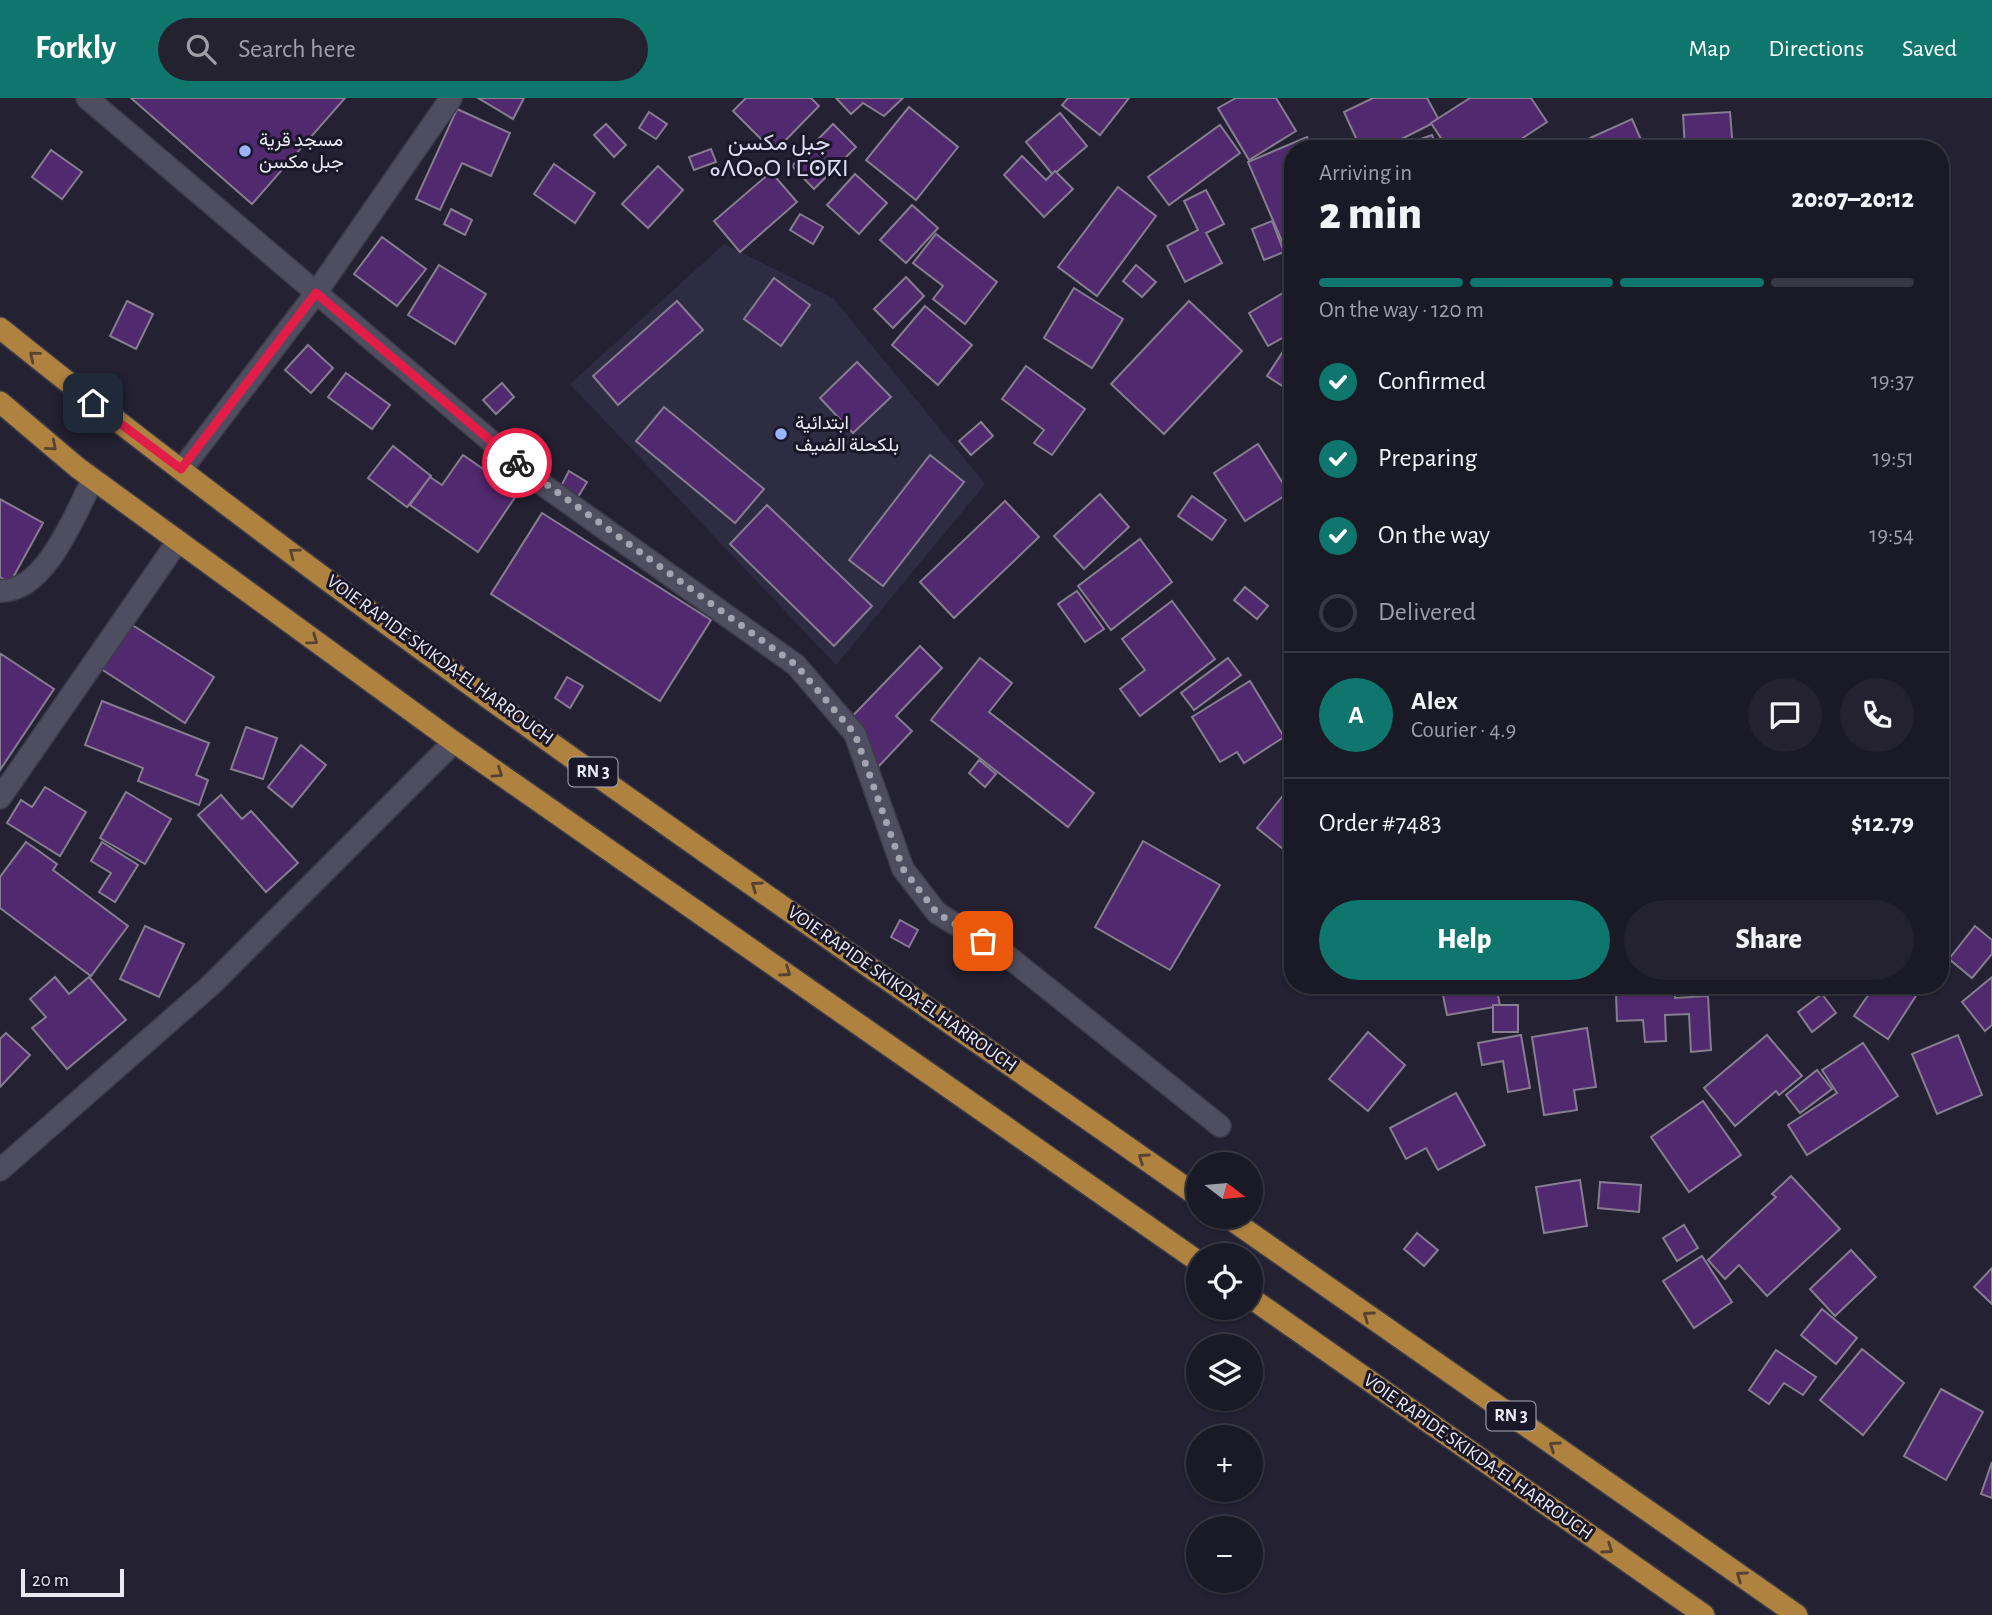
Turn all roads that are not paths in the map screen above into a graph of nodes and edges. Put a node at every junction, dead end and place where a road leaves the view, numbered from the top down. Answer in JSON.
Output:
{"nodes":[{"id":1,"x":87,"y":98,"type":"edge"},
{"id":2,"x":451,"y":98,"type":"edge"},
{"id":3,"x":316,"y":293,"type":"junction"},
{"id":4,"x":0,"y":328,"type":"edge"},
{"id":5,"x":0,"y":402,"type":"edge"},
{"id":6,"x":181,"y":469,"type":"junction"},
{"id":7,"x":93,"y":479,"type":"junction"},
{"id":8,"x":177,"y":541,"type":"junction"},
{"id":9,"x":0,"y":591,"type":"edge"},
{"id":10,"x":454,"y":743,"type":"junction"},
{"id":11,"x":0,"y":798,"type":"edge"},
{"id":12,"x":1220,"y":1126,"type":"dead end"},
{"id":13,"x":0,"y":1170,"type":"edge"},
{"id":14,"x":1186,"y":1188,"type":"edge"},
{"id":15,"x":1245,"y":1229,"type":"edge"},
{"id":16,"x":1186,"y":1253,"type":"edge"},
{"id":17,"x":1263,"y":1306,"type":"edge"},
{"id":18,"x":1704,"y":1615,"type":"edge"},
{"id":19,"x":1797,"y":1615,"type":"edge"}],
"edges":[{"from":1,"to":3,"type":"street"},
{"from":2,"to":3,"type":"street"},
{"from":3,"to":6,"type":"street"},
{"from":3,"to":12,"type":"street"},
{"from":6,"to":4,"type":"highway","name":"VOIE RAPIDE SKIKDA-EL HARROUCH","number":"RN 3","one_way":true},
{"from":5,"to":7,"type":"highway","number":"RN 3","one_way":true},
{"from":14,"to":6,"type":"highway","name":"VOIE RAPIDE SKIKDA-EL HARROUCH","number":"RN 3","one_way":true},
{"from":7,"to":8,"type":"highway","number":"RN 3"},
{"from":7,"to":9,"type":"street"},
{"from":8,"to":10,"type":"highway","number":"RN 3","one_way":true},
{"from":8,"to":11,"type":"street"},
{"from":10,"to":13,"type":"street"},
{"from":10,"to":16,"type":"highway","number":"RN 3","one_way":true},
{"from":19,"to":15,"type":"highway","number":"RN 3","one_way":true},
{"from":17,"to":18,"type":"highway","name":"VOIE RAPIDE SKIKDA-EL HARROUCH","number":"RN 3","one_way":true}]}
